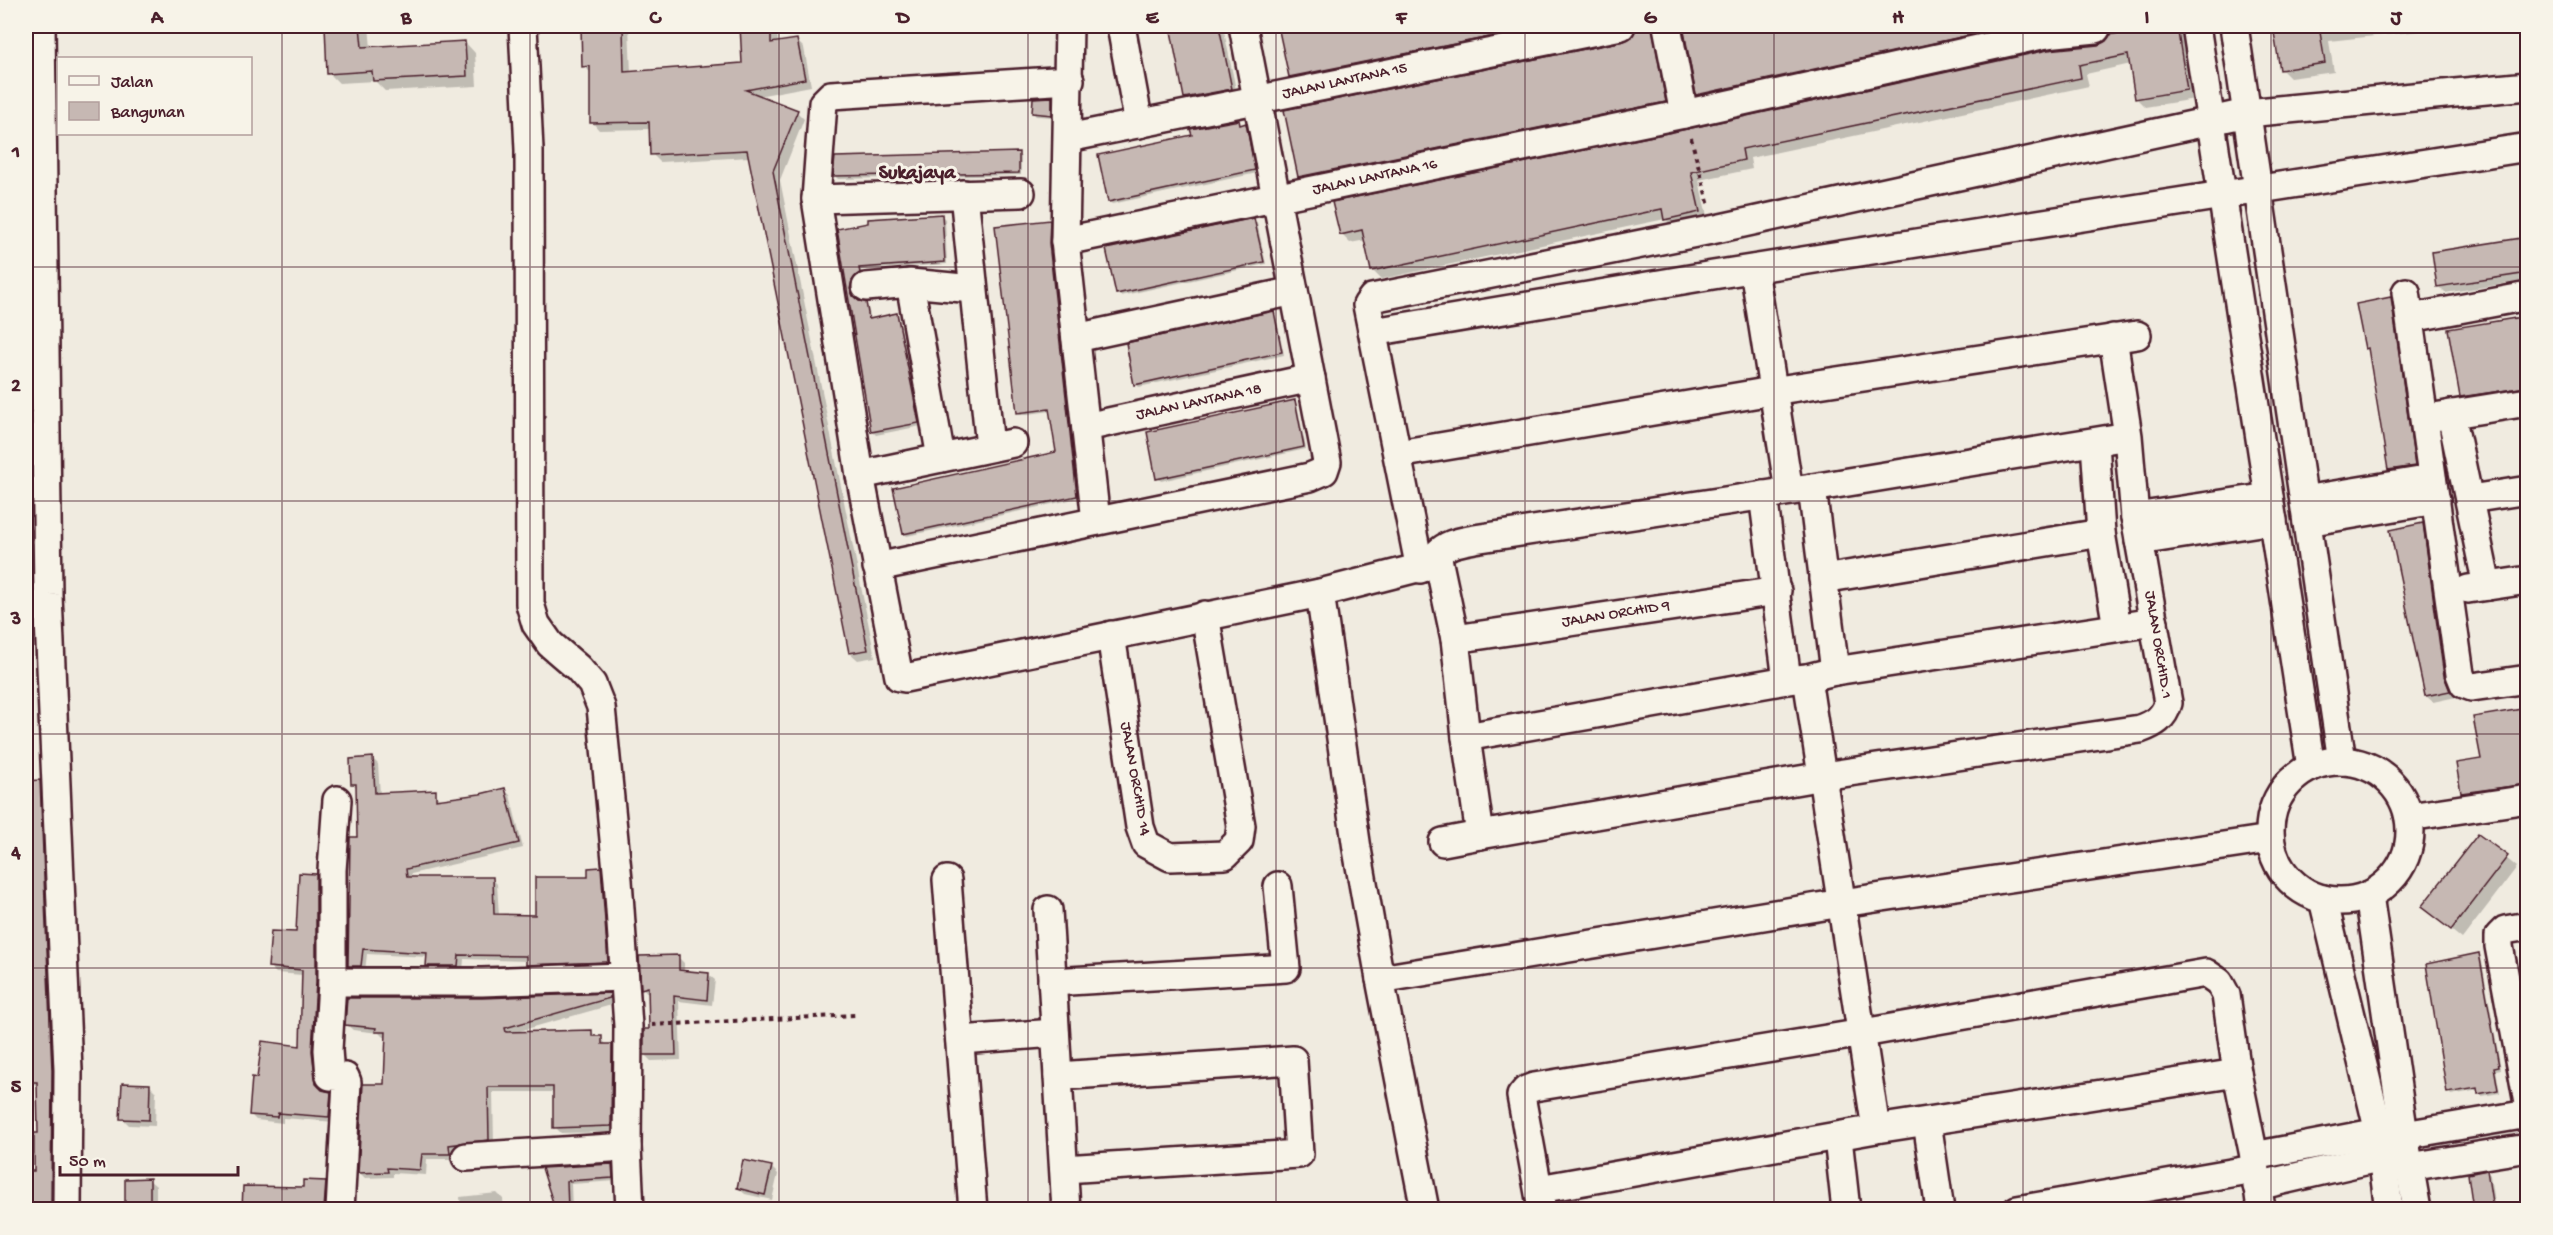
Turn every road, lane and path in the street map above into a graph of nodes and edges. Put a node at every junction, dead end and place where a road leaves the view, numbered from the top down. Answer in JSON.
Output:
{"nodes":[{"id":1,"x":41,"y":26,"type":"edge"},
{"id":2,"x":523,"y":26,"type":"edge"},
{"id":3,"x":1069,"y":26,"type":"edge"},
{"id":4,"x":1121,"y":26,"type":"edge"},
{"id":5,"x":1242,"y":26,"type":"edge"},
{"id":6,"x":1621,"y":26,"type":"edge"},
{"id":7,"x":1667,"y":26,"type":"edge"},
{"id":8,"x":2196,"y":26,"type":"edge"},
{"id":9,"x":2234,"y":26,"type":"edge"},
{"id":10,"x":2096,"y":29,"type":"dead end"},
{"id":11,"x":2045,"y":30,"type":"edge"},
{"id":12,"x":1070,"y":80,"type":"junction"},
{"id":13,"x":2528,"y":86,"type":"edge"},
{"id":14,"x":1257,"y":100,"type":"junction"},
{"id":15,"x":2247,"y":113,"type":"junction"},
{"id":16,"x":1684,"y":114,"type":"junction"},
{"id":17,"x":2211,"y":122,"type":"junction"},
{"id":18,"x":1139,"y":124,"type":"junction"},
{"id":19,"x":1068,"y":138,"type":"junction"},
{"id":20,"x":2528,"y":147,"type":"edge"},
{"id":21,"x":2258,"y":189,"type":"junction"},
{"id":22,"x":1020,"y":193,"type":"dead end"},
{"id":23,"x":964,"y":194,"type":"junction"},
{"id":24,"x":2223,"y":194,"type":"junction"},
{"id":25,"x":1276,"y":198,"type":"junction"},
{"id":26,"x":816,"y":199,"type":"junction"},
{"id":27,"x":1716,"y":229,"type":"junction"},
{"id":28,"x":1065,"y":242,"type":"junction"},
{"id":29,"x":1754,"y":269,"type":"junction"},
{"id":30,"x":910,"y":283,"type":"junction"},
{"id":31,"x":866,"y":287,"type":"dead end"},
{"id":32,"x":972,"y":289,"type":"junction"},
{"id":33,"x":1294,"y":291,"type":"junction"},
{"id":34,"x":2406,"y":292,"type":"dead end"},
{"id":35,"x":2528,"y":296,"type":"edge"},
{"id":36,"x":2411,"y":318,"type":"junction"},
{"id":37,"x":1373,"y":332,"type":"junction"},
{"id":38,"x":1076,"y":338,"type":"junction"},
{"id":39,"x":1311,"y":378,"type":"junction"},
{"id":40,"x":1772,"y":391,"type":"junction"},
{"id":41,"x":2528,"y":402,"type":"edge"},
{"id":42,"x":2451,"y":414,"type":"junction"},
{"id":43,"x":2423,"y":418,"type":"junction"},
{"id":44,"x":1086,"y":427,"type":"junction"},
{"id":45,"x":2128,"y":436,"type":"junction"},
{"id":46,"x":2095,"y":443,"type":"junction"},
{"id":47,"x":1398,"y":454,"type":"junction"},
{"id":48,"x":941,"y":458,"type":"junction"},
{"id":49,"x":860,"y":475,"type":"junction"},
{"id":50,"x":2434,"y":489,"type":"junction"},
{"id":51,"x":2528,"y":490,"type":"edge"},
{"id":52,"x":1788,"y":491,"type":"junction"},
{"id":53,"x":2470,"y":499,"type":"junction"},
{"id":54,"x":2271,"y":509,"type":"junction"},
{"id":55,"x":2306,"y":511,"type":"junction"},
{"id":56,"x":1096,"y":521,"type":"junction"},
{"id":57,"x":2137,"y":529,"type":"junction"},
{"id":58,"x":2101,"y":533,"type":"junction"},
{"id":59,"x":1429,"y":566,"type":"junction"},
{"id":60,"x":877,"y":567,"type":"junction"},
{"id":61,"x":1823,"y":579,"type":"junction"},
{"id":62,"x":2528,"y":580,"type":"edge"},
{"id":63,"x":2487,"y":586,"type":"junction"},
{"id":64,"x":1777,"y":591,"type":"junction"},
{"id":65,"x":2449,"y":592,"type":"junction"},
{"id":66,"x":1320,"y":593,"type":"junction"},
{"id":67,"x":1205,"y":615,"type":"junction"},
{"id":68,"x":2154,"y":622,"type":"junction"},
{"id":69,"x":2117,"y":627,"type":"junction"},
{"id":70,"x":1111,"y":635,"type":"junction"},
{"id":71,"x":1455,"y":639,"type":"junction"},
{"id":72,"x":1835,"y":671,"type":"junction"},
{"id":73,"x":1797,"y":679,"type":"junction"},
{"id":74,"x":2528,"y":679,"type":"edge"},
{"id":75,"x":1466,"y":738,"type":"junction"},
{"id":76,"x":2342,"y":760,"type":"junction"},
{"id":77,"x":2311,"y":767,"type":"junction"},
{"id":78,"x":1823,"y":776,"type":"junction"},
{"id":79,"x":2528,"y":799,"type":"edge"},
{"id":80,"x":337,"y":800,"type":"dead end"},
{"id":81,"x":2409,"y":817,"type":"junction"},
{"id":82,"x":1480,"y":835,"type":"junction"},
{"id":83,"x":2270,"y":839,"type":"junction"},
{"id":84,"x":1443,"y":842,"type":"dead end"},
{"id":85,"x":947,"y":880,"type":"dead end"},
{"id":86,"x":1278,"y":885,"type":"dead end"},
{"id":87,"x":2369,"y":895,"type":"junction"},
{"id":88,"x":2322,"y":899,"type":"junction"},
{"id":89,"x":1842,"y":903,"type":"junction"},
{"id":90,"x":1048,"y":910,"type":"dead end"},
{"id":91,"x":2528,"y":926,"type":"edge"},
{"id":92,"x":623,"y":977,"type":"junction"},
{"id":93,"x":1380,"y":979,"type":"junction"},
{"id":94,"x":332,"y":982,"type":"junction"},
{"id":95,"x":1052,"y":982,"type":"junction"},
{"id":96,"x":856,"y":1015,"type":"dead end"},
{"id":97,"x":2519,"y":1022,"type":"edge"},
{"id":98,"x":628,"y":1026,"type":"junction"},
{"id":99,"x":1055,"y":1033,"type":"junction"},
{"id":100,"x":1863,"y":1033,"type":"junction"},
{"id":101,"x":960,"y":1040,"type":"junction"},
{"id":102,"x":2237,"y":1073,"type":"junction"},
{"id":103,"x":1058,"y":1076,"type":"junction"},
{"id":104,"x":2528,"y":1103,"type":"edge"},
{"id":105,"x":2528,"y":1114,"type":"edge"},
{"id":106,"x":1927,"y":1122,"type":"junction"},
{"id":107,"x":1876,"y":1129,"type":"junction"},
{"id":108,"x":1838,"y":1138,"type":"junction"},
{"id":109,"x":2388,"y":1141,"type":"junction"},
{"id":110,"x":627,"y":1147,"type":"junction"},
{"id":111,"x":2528,"y":1148,"type":"edge"},
{"id":112,"x":466,"y":1157,"type":"dead end"},
{"id":113,"x":2409,"y":1167,"type":"junction"},
{"id":114,"x":1064,"y":1169,"type":"junction"},
{"id":115,"x":2257,"y":1180,"type":"edge"},
{"id":116,"x":1541,"y":1199,"type":"edge"},
{"id":117,"x":67,"y":1209,"type":"edge"},
{"id":118,"x":340,"y":1209,"type":"edge"},
{"id":119,"x":630,"y":1209,"type":"edge"},
{"id":120,"x":973,"y":1209,"type":"edge"},
{"id":121,"x":1066,"y":1209,"type":"edge"},
{"id":122,"x":1425,"y":1209,"type":"edge"},
{"id":123,"x":1846,"y":1209,"type":"edge"},
{"id":124,"x":1940,"y":1209,"type":"edge"},
{"id":125,"x":2017,"y":1209,"type":"edge"},
{"id":126,"x":2389,"y":1209,"type":"edge"},
{"id":127,"x":2417,"y":1209,"type":"edge"}],
"edges":[{"from":1,"to":117,"type":"street"},
{"from":2,"to":92,"type":"street"},
{"from":3,"to":12,"type":"street"},
{"from":4,"to":18,"type":"street"},
{"from":5,"to":14,"type":"street"},
{"from":6,"to":14,"type":"street","name":"JALAN LANTANA 15"},
{"from":7,"to":16,"type":"street"},
{"from":8,"to":17,"type":"street"},
{"from":9,"to":15,"type":"street"},
{"from":10,"to":11,"type":"street","name":"JALAN LANTANA 16"},
{"from":11,"to":16,"type":"street","name":"JALAN LANTANA 16"},
{"from":12,"to":19,"type":"street"},
{"from":12,"to":26,"type":"street"},
{"from":13,"to":15,"type":"street"},
{"from":14,"to":18,"type":"street","name":"JALAN LANTANA 15"},
{"from":14,"to":25,"type":"street"},
{"from":15,"to":17,"type":"street"},
{"from":15,"to":21,"type":"street"},
{"from":16,"to":25,"type":"street","name":"JALAN LANTANA 16"},
{"from":16,"to":27,"type":"path"},
{"from":17,"to":24,"type":"street"},
{"from":17,"to":27,"type":"street"},
{"from":18,"to":19,"type":"street","name":"JALAN LANTANA 15"},
{"from":19,"to":28,"type":"street"},
{"from":20,"to":21,"type":"street"},
{"from":21,"to":24,"type":"street"},
{"from":21,"to":55,"type":"street"},
{"from":22,"to":23,"type":"street"},
{"from":23,"to":26,"type":"street"},
{"from":23,"to":32,"type":"street"},
{"from":24,"to":29,"type":"street"},
{"from":24,"to":54,"type":"street"},
{"from":25,"to":28,"type":"street","name":"JALAN LANTANA 16"},
{"from":25,"to":33,"type":"street"},
{"from":26,"to":49,"type":"street"},
{"from":27,"to":37,"type":"street"},
{"from":28,"to":38,"type":"street"},
{"from":29,"to":37,"type":"street"},
{"from":29,"to":40,"type":"street"},
{"from":30,"to":31,"type":"street"},
{"from":30,"to":32,"type":"street"},
{"from":30,"to":48,"type":"street"},
{"from":32,"to":48,"type":"street"},
{"from":33,"to":38,"type":"street"},
{"from":33,"to":39,"type":"street"},
{"from":34,"to":36,"type":"street"},
{"from":35,"to":36,"type":"street"},
{"from":36,"to":43,"type":"street"},
{"from":37,"to":47,"type":"street"},
{"from":38,"to":44,"type":"street"},
{"from":39,"to":44,"type":"street","name":"JALAN LANTANA 18"},
{"from":39,"to":56,"type":"street"},
{"from":40,"to":45,"type":"street","name":"JALAN ORCHID.1"},
{"from":40,"to":47,"type":"street"},
{"from":40,"to":52,"type":"street"},
{"from":41,"to":42,"type":"street"},
{"from":42,"to":43,"type":"street"},
{"from":42,"to":53,"type":"street"},
{"from":43,"to":50,"type":"street"},
{"from":44,"to":56,"type":"street"},
{"from":45,"to":46,"type":"street"},
{"from":45,"to":57,"type":"street","name":"JALAN ORCHID.1"},
{"from":46,"to":52,"type":"street"},
{"from":46,"to":58,"type":"street"},
{"from":47,"to":59,"type":"street"},
{"from":48,"to":49,"type":"street"},
{"from":49,"to":60,"type":"street"},
{"from":50,"to":55,"type":"street"},
{"from":50,"to":65,"type":"street"},
{"from":51,"to":53,"type":"street"},
{"from":52,"to":59,"type":"street"},
{"from":52,"to":61,"type":"street"},
{"from":52,"to":64,"type":"street"},
{"from":53,"to":63,"type":"street"},
{"from":54,"to":57,"type":"street"},
{"from":54,"to":77,"type":"street"},
{"from":55,"to":76,"type":"street"},
{"from":56,"to":60,"type":"street"},
{"from":57,"to":68,"type":"street","name":"JALAN ORCHID.1"},
{"from":58,"to":61,"type":"street"},
{"from":58,"to":69,"type":"street"},
{"from":59,"to":66,"type":"street"},
{"from":59,"to":71,"type":"street"},
{"from":60,"to":70,"type":"street"},
{"from":61,"to":72,"type":"street"},
{"from":62,"to":63,"type":"street"},
{"from":63,"to":65,"type":"street"},
{"from":64,"to":71,"type":"street","name":"JALAN ORCHID 9"},
{"from":64,"to":73,"type":"street"},
{"from":65,"to":74,"type":"street"},
{"from":66,"to":67,"type":"street"},
{"from":66,"to":93,"type":"street"},
{"from":67,"to":70,"type":"street"},
{"from":67,"to":70,"type":"street","name":"JALAN ORCHID 14"},
{"from":68,"to":69,"type":"street"},
{"from":68,"to":78,"type":"street","name":"JALAN ORCHID.1"},
{"from":69,"to":72,"type":"street"},
{"from":71,"to":75,"type":"street"},
{"from":72,"to":73,"type":"street"},
{"from":73,"to":75,"type":"street"},
{"from":73,"to":78,"type":"street"},
{"from":75,"to":82,"type":"street"},
{"from":76,"to":77,"type":"street"},
{"from":76,"to":81,"type":"street"},
{"from":77,"to":83,"type":"street"},
{"from":78,"to":82,"type":"street","name":"JALAN ORCHID.1"},
{"from":78,"to":89,"type":"street"},
{"from":79,"to":81,"type":"street"},
{"from":80,"to":94,"type":"street"},
{"from":81,"to":87,"type":"street"},
{"from":82,"to":84,"type":"street","name":"JALAN ORCHID.1"},
{"from":83,"to":88,"type":"street"},
{"from":83,"to":89,"type":"street"},
{"from":85,"to":101,"type":"street"},
{"from":86,"to":95,"type":"street"},
{"from":87,"to":88,"type":"street"},
{"from":87,"to":109,"type":"street"},
{"from":88,"to":109,"type":"street"},
{"from":89,"to":93,"type":"street"},
{"from":89,"to":100,"type":"street"},
{"from":90,"to":95,"type":"street"},
{"from":91,"to":97,"type":"street"},
{"from":92,"to":94,"type":"street"},
{"from":92,"to":98,"type":"street"},
{"from":93,"to":122,"type":"street"},
{"from":94,"to":118,"type":"street"},
{"from":95,"to":99,"type":"street"},
{"from":96,"to":98,"type":"path"},
{"from":97,"to":104,"type":"street"},
{"from":98,"to":110,"type":"street"},
{"from":99,"to":101,"type":"street"},
{"from":99,"to":103,"type":"street"},
{"from":100,"to":102,"type":"street"},
{"from":100,"to":107,"type":"street"},
{"from":100,"to":116,"type":"street"},
{"from":101,"to":120,"type":"street"},
{"from":102,"to":106,"type":"street"},
{"from":102,"to":115,"type":"street"},
{"from":103,"to":114,"type":"street"},
{"from":103,"to":114,"type":"street"},
{"from":105,"to":109,"type":"street"},
{"from":106,"to":107,"type":"street"},
{"from":106,"to":124,"type":"street"},
{"from":107,"to":108,"type":"street"},
{"from":108,"to":116,"type":"street"},
{"from":108,"to":123,"type":"street"},
{"from":109,"to":113,"type":"street"},
{"from":109,"to":115,"type":"street"},
{"from":109,"to":126,"type":"street"},
{"from":110,"to":112,"type":"street"},
{"from":110,"to":119,"type":"street"},
{"from":111,"to":113,"type":"street"},
{"from":113,"to":127,"type":"street"},
{"from":114,"to":121,"type":"street"},
{"from":115,"to":125,"type":"street"}]}
